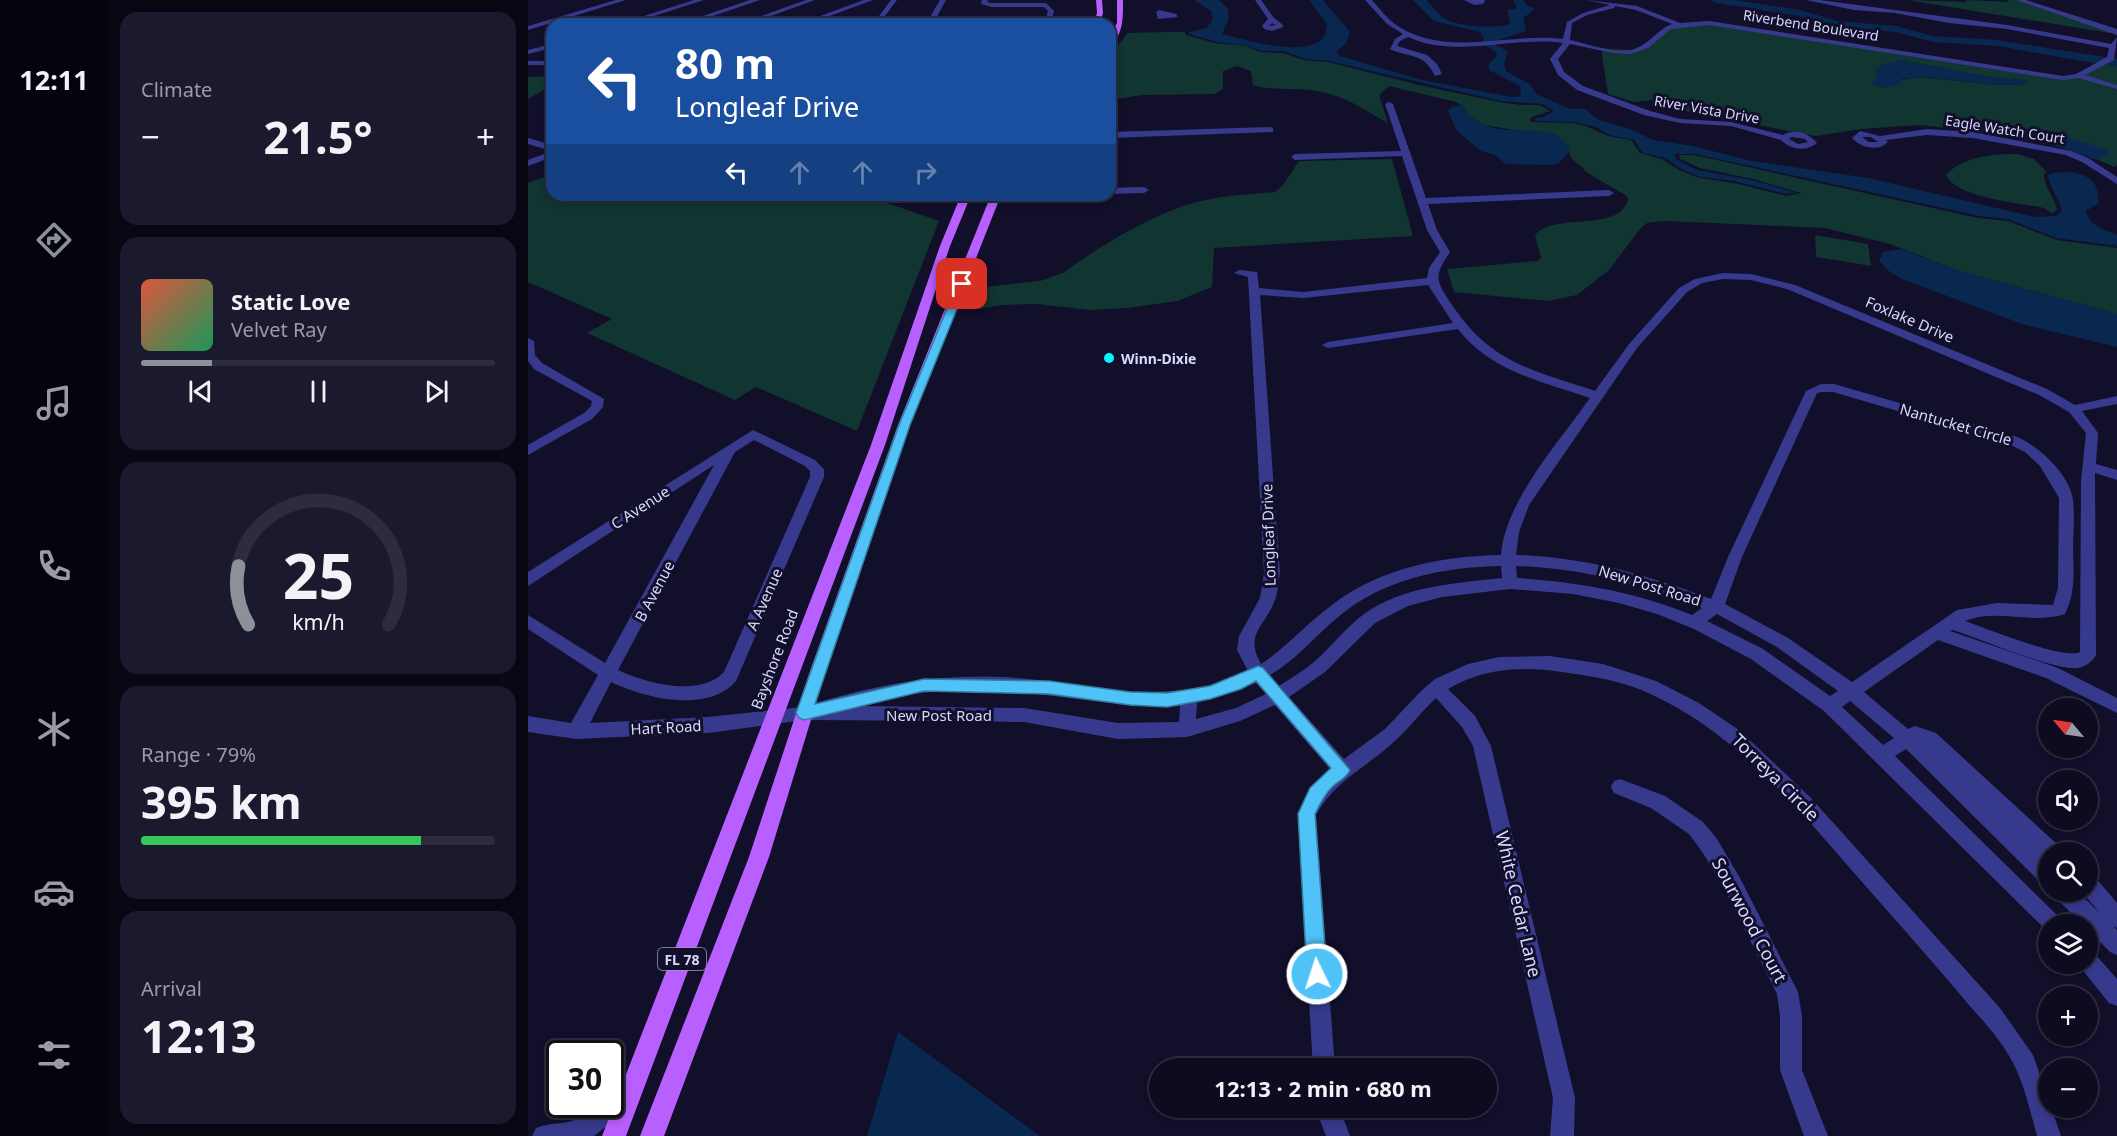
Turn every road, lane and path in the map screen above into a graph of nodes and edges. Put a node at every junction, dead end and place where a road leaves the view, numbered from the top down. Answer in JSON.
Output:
{"nodes":[{"id":1,"x":623,"y":0,"type":"edge"},
{"id":2,"x":701,"y":0,"type":"edge"},
{"id":3,"x":757,"y":0,"type":"edge"},
{"id":4,"x":803,"y":0,"type":"edge"},
{"id":5,"x":814,"y":0,"type":"edge"},
{"id":6,"x":870,"y":0,"type":"edge"},
{"id":7,"x":894,"y":0,"type":"edge"},
{"id":8,"x":943,"y":0,"type":"edge"},
{"id":9,"x":984,"y":0,"type":"edge"},
{"id":10,"x":1099,"y":0,"type":"edge"},
{"id":11,"x":1120,"y":0,"type":"edge"},
{"id":12,"x":1156,"y":0,"type":"edge"},
{"id":13,"x":1258,"y":0,"type":"edge"},
{"id":14,"x":1368,"y":0,"type":"edge"},
{"id":15,"x":1467,"y":0,"type":"edge"},
{"id":16,"x":1479,"y":0,"type":"edge"},
{"id":17,"x":1589,"y":0,"type":"edge"},
{"id":18,"x":1811,"y":0,"type":"edge"},
{"id":19,"x":2020,"y":0,"type":"edge"},
{"id":20,"x":1621,"y":5,"type":"junction"},
{"id":21,"x":1159,"y":12,"type":"dead end"},
{"id":22,"x":881,"y":17,"type":"joint"},
{"id":23,"x":562,"y":18,"type":"edge"},
{"id":24,"x":642,"y":18,"type":"edge"},
{"id":25,"x":701,"y":18,"type":"edge"},
{"id":26,"x":759,"y":18,"type":"edge"},
{"id":27,"x":818,"y":18,"type":"edge"},
{"id":28,"x":878,"y":18,"type":"edge"},
{"id":29,"x":932,"y":18,"type":"edge"},
{"id":30,"x":1049,"y":18,"type":"edge"},
{"id":31,"x":1099,"y":18,"type":"edge"},
{"id":32,"x":1272,"y":18,"type":"dead end"},
{"id":33,"x":546,"y":23,"type":"edge"},
{"id":34,"x":1680,"y":25,"type":"junction"},
{"id":35,"x":528,"y":28,"type":"edge"},
{"id":36,"x":1116,"y":31,"type":"edge"},
{"id":37,"x":2117,"y":33,"type":"edge"},
{"id":38,"x":1408,"y":34,"type":"junction"},
{"id":39,"x":1566,"y":43,"type":"junction"},
{"id":40,"x":2112,"y":47,"type":"junction"},
{"id":41,"x":546,"y":48,"type":"edge"},
{"id":42,"x":530,"y":52,"type":"dead end"},
{"id":43,"x":528,"y":63,"type":"edge"},
{"id":44,"x":546,"y":63,"type":"edge"},
{"id":45,"x":1438,"y":74,"type":"dead end"},
{"id":46,"x":2078,"y":76,"type":"junction"},
{"id":47,"x":2117,"y":87,"type":"edge"},
{"id":48,"x":1389,"y":104,"type":"dead end"},
{"id":49,"x":1270,"y":130,"type":"dead end"},
{"id":50,"x":1116,"y":135,"type":"edge"},
{"id":51,"x":1784,"y":138,"type":"dead end"},
{"id":52,"x":1881,"y":138,"type":"dead end"},
{"id":53,"x":528,"y":141,"type":"edge"},
{"id":54,"x":546,"y":146,"type":"edge"},
{"id":55,"x":1405,"y":153,"type":"junction"},
{"id":56,"x":546,"y":156,"type":"edge"},
{"id":57,"x":1295,"y":157,"type":"dead end"},
{"id":58,"x":528,"y":163,"type":"edge"},
{"id":59,"x":2112,"y":174,"type":"edge"},
{"id":60,"x":2117,"y":181,"type":"edge"},
{"id":61,"x":1144,"y":190,"type":"dead end"},
{"id":62,"x":1116,"y":191,"type":"edge"},
{"id":63,"x":1608,"y":193,"type":"dead end"},
{"id":64,"x":964,"y":201,"type":"edge"},
{"id":65,"x":994,"y":201,"type":"edge"},
{"id":66,"x":1422,"y":201,"type":"junction"},
{"id":67,"x":1239,"y":273,"type":"dead end"},
{"id":68,"x":1431,"y":281,"type":"junction"},
{"id":69,"x":1255,"y":291,"type":"junction"},
{"id":70,"x":948,"y":318,"type":"junction"},
{"id":71,"x":921,"y":319,"type":"junction"},
{"id":72,"x":1461,"y":325,"type":"junction"},
{"id":73,"x":528,"y":341,"type":"edge"},
{"id":74,"x":1328,"y":345,"type":"dead end"},
{"id":75,"x":1597,"y":396,"type":"junction"},
{"id":76,"x":2117,"y":399,"type":"edge"},
{"id":77,"x":2073,"y":409,"type":"junction"},
{"id":78,"x":753,"y":435,"type":"joint"},
{"id":79,"x":730,"y":449,"type":"junction"},
{"id":80,"x":528,"y":451,"type":"edge"},
{"id":81,"x":2089,"y":467,"type":"junction"},
{"id":82,"x":2117,"y":476,"type":"edge"},
{"id":83,"x":1507,"y":559,"type":"junction"},
{"id":84,"x":528,"y":580,"type":"edge"},
{"id":85,"x":1510,"y":583,"type":"junction"},
{"id":86,"x":1716,"y":606,"type":"junction"},
{"id":87,"x":528,"y":621,"type":"edge"},
{"id":88,"x":1694,"y":622,"type":"junction"},
{"id":89,"x":1949,"y":622,"type":"junction"},
{"id":90,"x":1934,"y":633,"type":"junction"},
{"id":91,"x":1258,"y":673,"type":"junction"},
{"id":92,"x":609,"y":674,"type":"junction"},
{"id":93,"x":1436,"y":688,"type":"junction"},
{"id":94,"x":1851,"y":689,"type":"junction"},
{"id":95,"x":1278,"y":696,"type":"junction"},
{"id":96,"x":1189,"y":698,"type":"junction"},
{"id":97,"x":1830,"y":706,"type":"junction"},
{"id":98,"x":2117,"y":706,"type":"edge"},
{"id":99,"x":804,"y":713,"type":"junction"},
{"id":100,"x":774,"y":717,"type":"junction"},
{"id":101,"x":528,"y":724,"type":"edge"},
{"id":102,"x":1187,"y":729,"type":"junction"},
{"id":103,"x":576,"y":731,"type":"junction"},
{"id":104,"x":1906,"y":738,"type":"junction"},
{"id":105,"x":1882,"y":755,"type":"junction"},
{"id":106,"x":1342,"y":770,"type":"junction"},
{"id":107,"x":1620,"y":787,"type":"dead end"},
{"id":108,"x":2040,"y":842,"type":"edge"},
{"id":109,"x":2038,"y":866,"type":"edge"},
{"id":110,"x":2098,"y":896,"type":"edge"},
{"id":111,"x":2074,"y":902,"type":"edge"},
{"id":112,"x":2042,"y":914,"type":"edge"},
{"id":113,"x":2117,"y":918,"type":"edge"},
{"id":114,"x":2117,"y":945,"type":"edge"},
{"id":115,"x":2098,"y":973,"type":"edge"},
{"id":116,"x":2117,"y":995,"type":"edge"},
{"id":117,"x":1323,"y":1058,"type":"edge"},
{"id":118,"x":631,"y":1092,"type":"junction"},
{"id":119,"x":1330,"y":1118,"type":"edge"},
{"id":120,"x":544,"y":1136,"type":"edge"},
{"id":121,"x":614,"y":1136,"type":"edge"},
{"id":122,"x":652,"y":1136,"type":"edge"},
{"id":123,"x":1338,"y":1136,"type":"edge"},
{"id":124,"x":1562,"y":1136,"type":"edge"},
{"id":125,"x":1816,"y":1136,"type":"edge"},
{"id":126,"x":2049,"y":1136,"type":"edge"}],
"edges":[{"from":1,"to":23,"type":"street"},
{"from":2,"to":24,"type":"street"},
{"from":3,"to":25,"type":"street"},
{"from":4,"to":5,"type":"street"},
{"from":5,"to":26,"type":"street"},
{"from":6,"to":27,"type":"street"},
{"from":7,"to":22,"type":"street"},
{"from":8,"to":29,"type":"street"},
{"from":9,"to":30,"type":"street"},
{"from":10,"to":31,"type":"main road"},
{"from":11,"to":36,"type":"main road"},
{"from":12,"to":21,"type":"street"},
{"from":13,"to":32,"type":"street"},
{"from":14,"to":38,"type":"street"},
{"from":15,"to":16,"type":"street"},
{"from":17,"to":20,"type":"street"},
{"from":18,"to":40,"type":"street"},
{"from":19,"to":37,"type":"street"},
{"from":20,"to":34,"type":"street"},
{"from":20,"to":39,"type":"street"},
{"from":22,"to":28,"type":"street"},
{"from":33,"to":35,"type":"street"},
{"from":34,"to":39,"type":"street","name":"Riverbend Boulevard"},
{"from":34,"to":46,"type":"street","name":"Riverbend Boulevard"},
{"from":37,"to":40,"type":"street"},
{"from":38,"to":39,"type":"street","name":"Riverbend Boulevard"},
{"from":38,"to":45,"type":"street"},
{"from":39,"to":51,"type":"street","name":"River Vista Drive"},
{"from":40,"to":46,"type":"street","name":"Riverbend Boulevard"},
{"from":41,"to":42,"type":"street"},
{"from":43,"to":44,"type":"street"},
{"from":46,"to":47,"type":"street"},
{"from":48,"to":55,"type":"street"},
{"from":49,"to":50,"type":"street"},
{"from":52,"to":59,"type":"street","name":"Eagle Watch Court"},
{"from":53,"to":54,"type":"street"},
{"from":55,"to":57,"type":"street"},
{"from":55,"to":66,"type":"street"},
{"from":56,"to":58,"type":"street"},
{"from":59,"to":60,"type":"street","name":"Eagle Watch Court"},
{"from":61,"to":62,"type":"street"},
{"from":63,"to":66,"type":"street"},
{"from":64,"to":71,"type":"main road","name":"Bayshore Road","number":"FL 78"},
{"from":65,"to":70,"type":"main road","number":"FL 78"},
{"from":66,"to":68,"type":"street"},
{"from":67,"to":69,"type":"street"},
{"from":68,"to":69,"type":"street"},
{"from":68,"to":72,"type":"street"},
{"from":69,"to":91,"type":"street","name":"Longleaf Drive"},
{"from":70,"to":71,"type":"main road"},
{"from":70,"to":99,"type":"main road","number":"FL 78"},
{"from":71,"to":100,"type":"main road","name":"Bayshore Road","number":"FL 78"},
{"from":72,"to":74,"type":"street"},
{"from":72,"to":75,"type":"street"},
{"from":73,"to":80,"type":"street"},
{"from":75,"to":77,"type":"street","name":"Foxlake Drive"},
{"from":75,"to":83,"type":"street","name":"Foxlake Drive"},
{"from":76,"to":77,"type":"street"},
{"from":77,"to":81,"type":"street","name":"Foxlake Drive"},
{"from":78,"to":79,"type":"street","name":"C Avenue"},
{"from":78,"to":92,"type":"street","name":"A Avenue"},
{"from":79,"to":84,"type":"street","name":"C Avenue"},
{"from":79,"to":92,"type":"street","name":"B Avenue"},
{"from":81,"to":82,"type":"street"},
{"from":81,"to":89,"type":"street","name":"Foxlake Drive"},
{"from":83,"to":85,"type":"street","name":"Foxlake Drive"},
{"from":83,"to":86,"type":"street","name":"New Post Road"},
{"from":83,"to":91,"type":"street","name":"New Post Road"},
{"from":85,"to":88,"type":"street","name":"New Post Road"},
{"from":85,"to":95,"type":"street","name":"New Post Road"},
{"from":86,"to":88,"type":"street"},
{"from":86,"to":89,"type":"street","name":"Nantucket Circle"},
{"from":86,"to":94,"type":"street","name":"New Post Road"},
{"from":87,"to":92,"type":"street"},
{"from":88,"to":97,"type":"street","name":"New Post Road"},
{"from":89,"to":90,"type":"street","name":"Nantucket Circle"},
{"from":90,"to":94,"type":"street","name":"Nantucket Circle"},
{"from":90,"to":98,"type":"street"},
{"from":91,"to":95,"type":"street","name":"Longleaf Drive"},
{"from":91,"to":96,"type":"street","name":"New Post Road"},
{"from":92,"to":103,"type":"street","name":"B Avenue"},
{"from":93,"to":106,"type":"street","name":"Torreya Circle"},
{"from":93,"to":124,"type":"street","name":"White Cedar Lane"},
{"from":93,"to":126,"type":"street","name":"Torreya Circle"},
{"from":94,"to":97,"type":"street","name":"Nantucket Circle"},
{"from":94,"to":104,"type":"street","name":"New Post Road"},
{"from":95,"to":102,"type":"street","name":"New Post Road"},
{"from":95,"to":106,"type":"street","name":"Longleaf Drive"},
{"from":96,"to":99,"type":"street","name":"New Post Road"},
{"from":96,"to":102,"type":"street"},
{"from":97,"to":105,"type":"street","name":"New Post Road"},
{"from":99,"to":100,"type":"street","name":"Hart Road"},
{"from":99,"to":102,"type":"street","name":"New Post Road"},
{"from":99,"to":122,"type":"main road","number":"FL 78"},
{"from":100,"to":103,"type":"street","name":"Hart Road"},
{"from":100,"to":118,"type":"main road","name":"Bayshore Road","number":"FL 78"},
{"from":101,"to":103,"type":"street","name":"Hart Road"},
{"from":104,"to":105,"type":"street"},
{"from":104,"to":108,"type":"street"},
{"from":104,"to":109,"type":"street","name":"New Post Road"},
{"from":105,"to":112,"type":"street","name":"New Post Road"},
{"from":106,"to":117,"type":"street","name":"Torreya Circle"},
{"from":107,"to":125,"type":"street","name":"Sourwood Court"},
{"from":110,"to":113,"type":"street"},
{"from":111,"to":114,"type":"street"},
{"from":115,"to":116,"type":"street"},
{"from":118,"to":120,"type":"street"},
{"from":118,"to":121,"type":"main road","name":"Bayshore Road","number":"FL 78"},
{"from":119,"to":123,"type":"street"}]}
